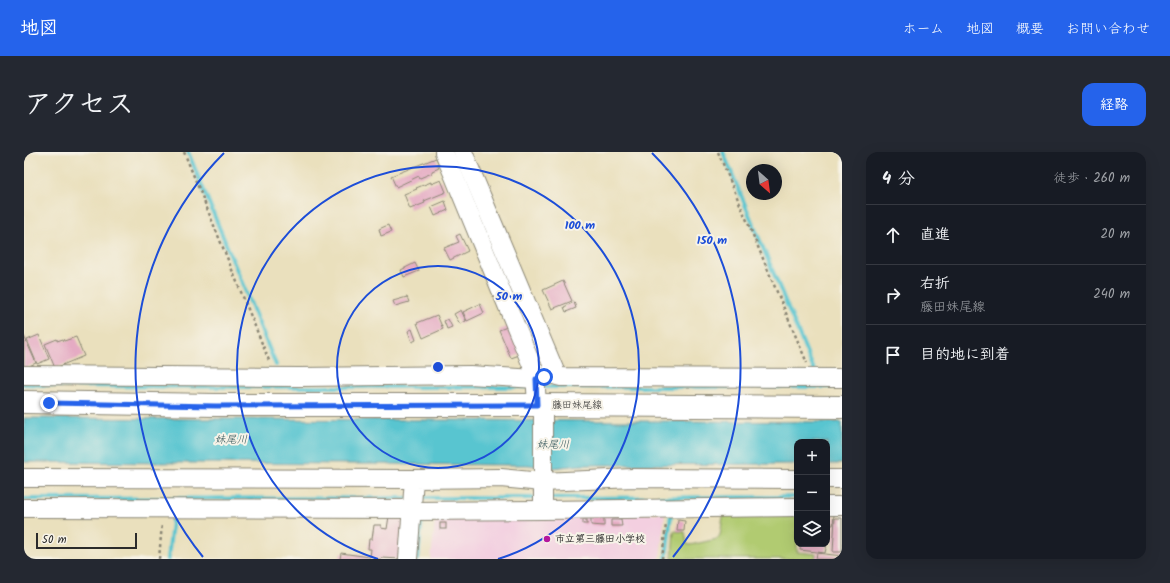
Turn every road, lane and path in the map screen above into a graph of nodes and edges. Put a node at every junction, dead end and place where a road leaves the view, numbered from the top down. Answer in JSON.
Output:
{"nodes":[{"id":1,"x":184,"y":152,"type":"edge"},
{"id":2,"x":444,"y":152,"type":"edge"},
{"id":3,"x":463,"y":152,"type":"edge"},
{"id":4,"x":718,"y":152,"type":"edge"},
{"id":5,"x":24,"y":375,"type":"edge"},
{"id":6,"x":275,"y":377,"type":"junction"},
{"id":7,"x":812,"y":378,"type":"junction"},
{"id":8,"x":842,"y":378,"type":"edge"},
{"id":9,"x":542,"y":389,"type":"junction"},
{"id":10,"x":24,"y":402,"type":"edge"},
{"id":11,"x":842,"y":407,"type":"edge"},
{"id":12,"x":24,"y":478,"type":"edge"},
{"id":13,"x":794,"y":479,"type":"edge"},
{"id":14,"x":830,"y":479,"type":"edge"},
{"id":15,"x":842,"y":479,"type":"edge"},
{"id":16,"x":542,"y":493,"type":"junction"},
{"id":17,"x":415,"y":503,"type":"junction"},
{"id":18,"x":830,"y":506,"type":"edge"},
{"id":19,"x":842,"y":506,"type":"edge"},
{"id":20,"x":794,"y":507,"type":"edge"},
{"id":21,"x":24,"y":508,"type":"edge"},
{"id":22,"x":164,"y":508,"type":"junction"},
{"id":23,"x":670,"y":509,"type":"junction"},
{"id":24,"x":159,"y":559,"type":"edge"},
{"id":25,"x":408,"y":559,"type":"edge"},
{"id":26,"x":662,"y":559,"type":"edge"}],
"edges":[{"from":1,"to":6,"type":"path"},
{"from":2,"to":9,"type":"street"},
{"from":3,"to":9,"type":"street"},
{"from":4,"to":7,"type":"path"},
{"from":5,"to":6,"type":"street"},
{"from":6,"to":9,"type":"street"},
{"from":7,"to":8,"type":"street"},
{"from":7,"to":9,"type":"street"},
{"from":9,"to":10,"type":"main road","name":"藤田妹尾線"},
{"from":9,"to":11,"type":"main road","name":"藤田妹尾線"},
{"from":9,"to":16,"type":"street"},
{"from":12,"to":17,"type":"street"},
{"from":13,"to":16,"type":"street"},
{"from":14,"to":15,"type":"street"},
{"from":16,"to":17,"type":"street"},
{"from":16,"to":17,"type":"street"},
{"from":16,"to":23,"type":"street"},
{"from":17,"to":22,"type":"street"},
{"from":17,"to":25,"type":"street"},
{"from":18,"to":19,"type":"street"},
{"from":20,"to":23,"type":"street"},
{"from":21,"to":22,"type":"street"},
{"from":22,"to":24,"type":"path"},
{"from":23,"to":26,"type":"path"}]}
